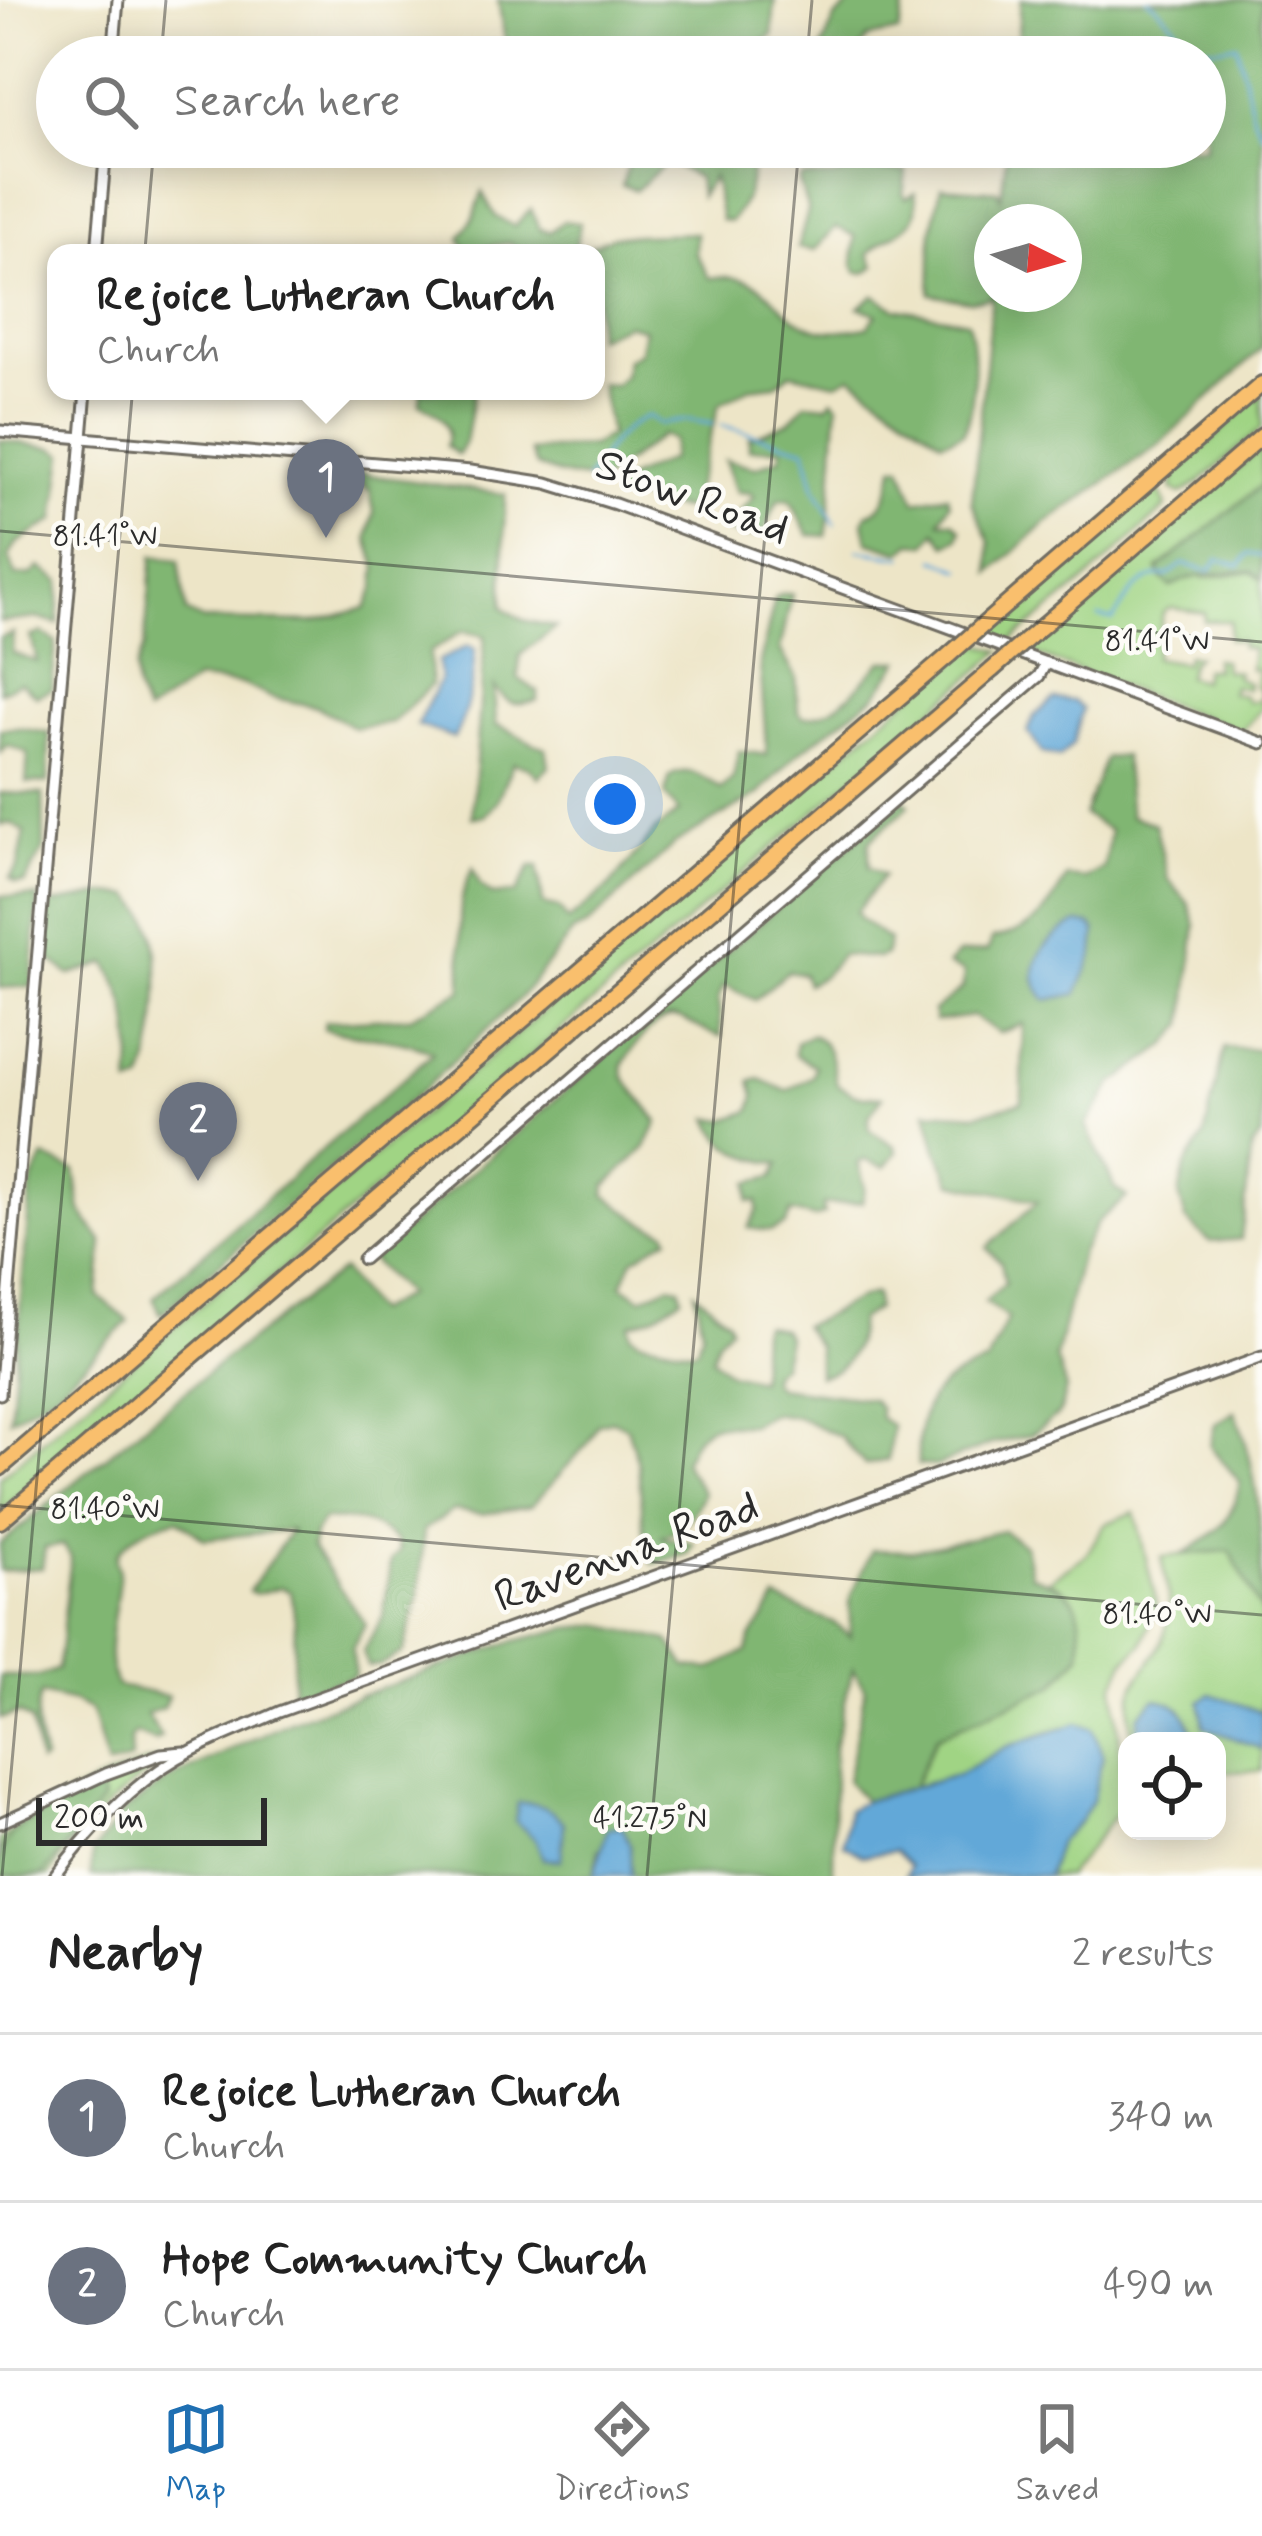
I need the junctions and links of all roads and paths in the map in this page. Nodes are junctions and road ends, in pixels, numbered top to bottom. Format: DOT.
graph roads {
  1 [pos="118,0"];
  2 [pos="115,36"];
  3 [pos="104,168"];
  4 [pos="98,244"];
  5 [pos="1262,384"];
  6 [pos="85,400"];
  7 [pos="0,431"];
  8 [pos="1262,436"];
  9 [pos="80,438"];
  10 [pos="1046,663"];
  11 [pos="1262,743"];
  12 [pos="364,1259"];
  13 [pos="1262,1357"];
  14 [pos="0,1394"];
  15 [pos="0,1468"];
  16 [pos="0,1521"];
  17 [pos="190,1751"];
  18 [pos="0,1823"];
  19 [pos="55,1876"];
  1 -- 2 [label="street"];
  3 -- 4 [label="street"];
  5 -- 15 [label="highway, bridge"];
  6 -- 9 [label="street"];
  7 -- 9 [label="street, Stow Road"];
  8 -- 16 [label="highway, bridge"];
  9 -- 10 [label="street, Stow Road"];
  9 -- 14 [label="street"];
  10 -- 11 [label="street, Stow Road"];
  10 -- 12 [label="street"];
  13 -- 17 [label="street, Ravenna Road"];
  17 -- 18 [label="street"];
  17 -- 19 [label="street, Ravenna Road"];
}
